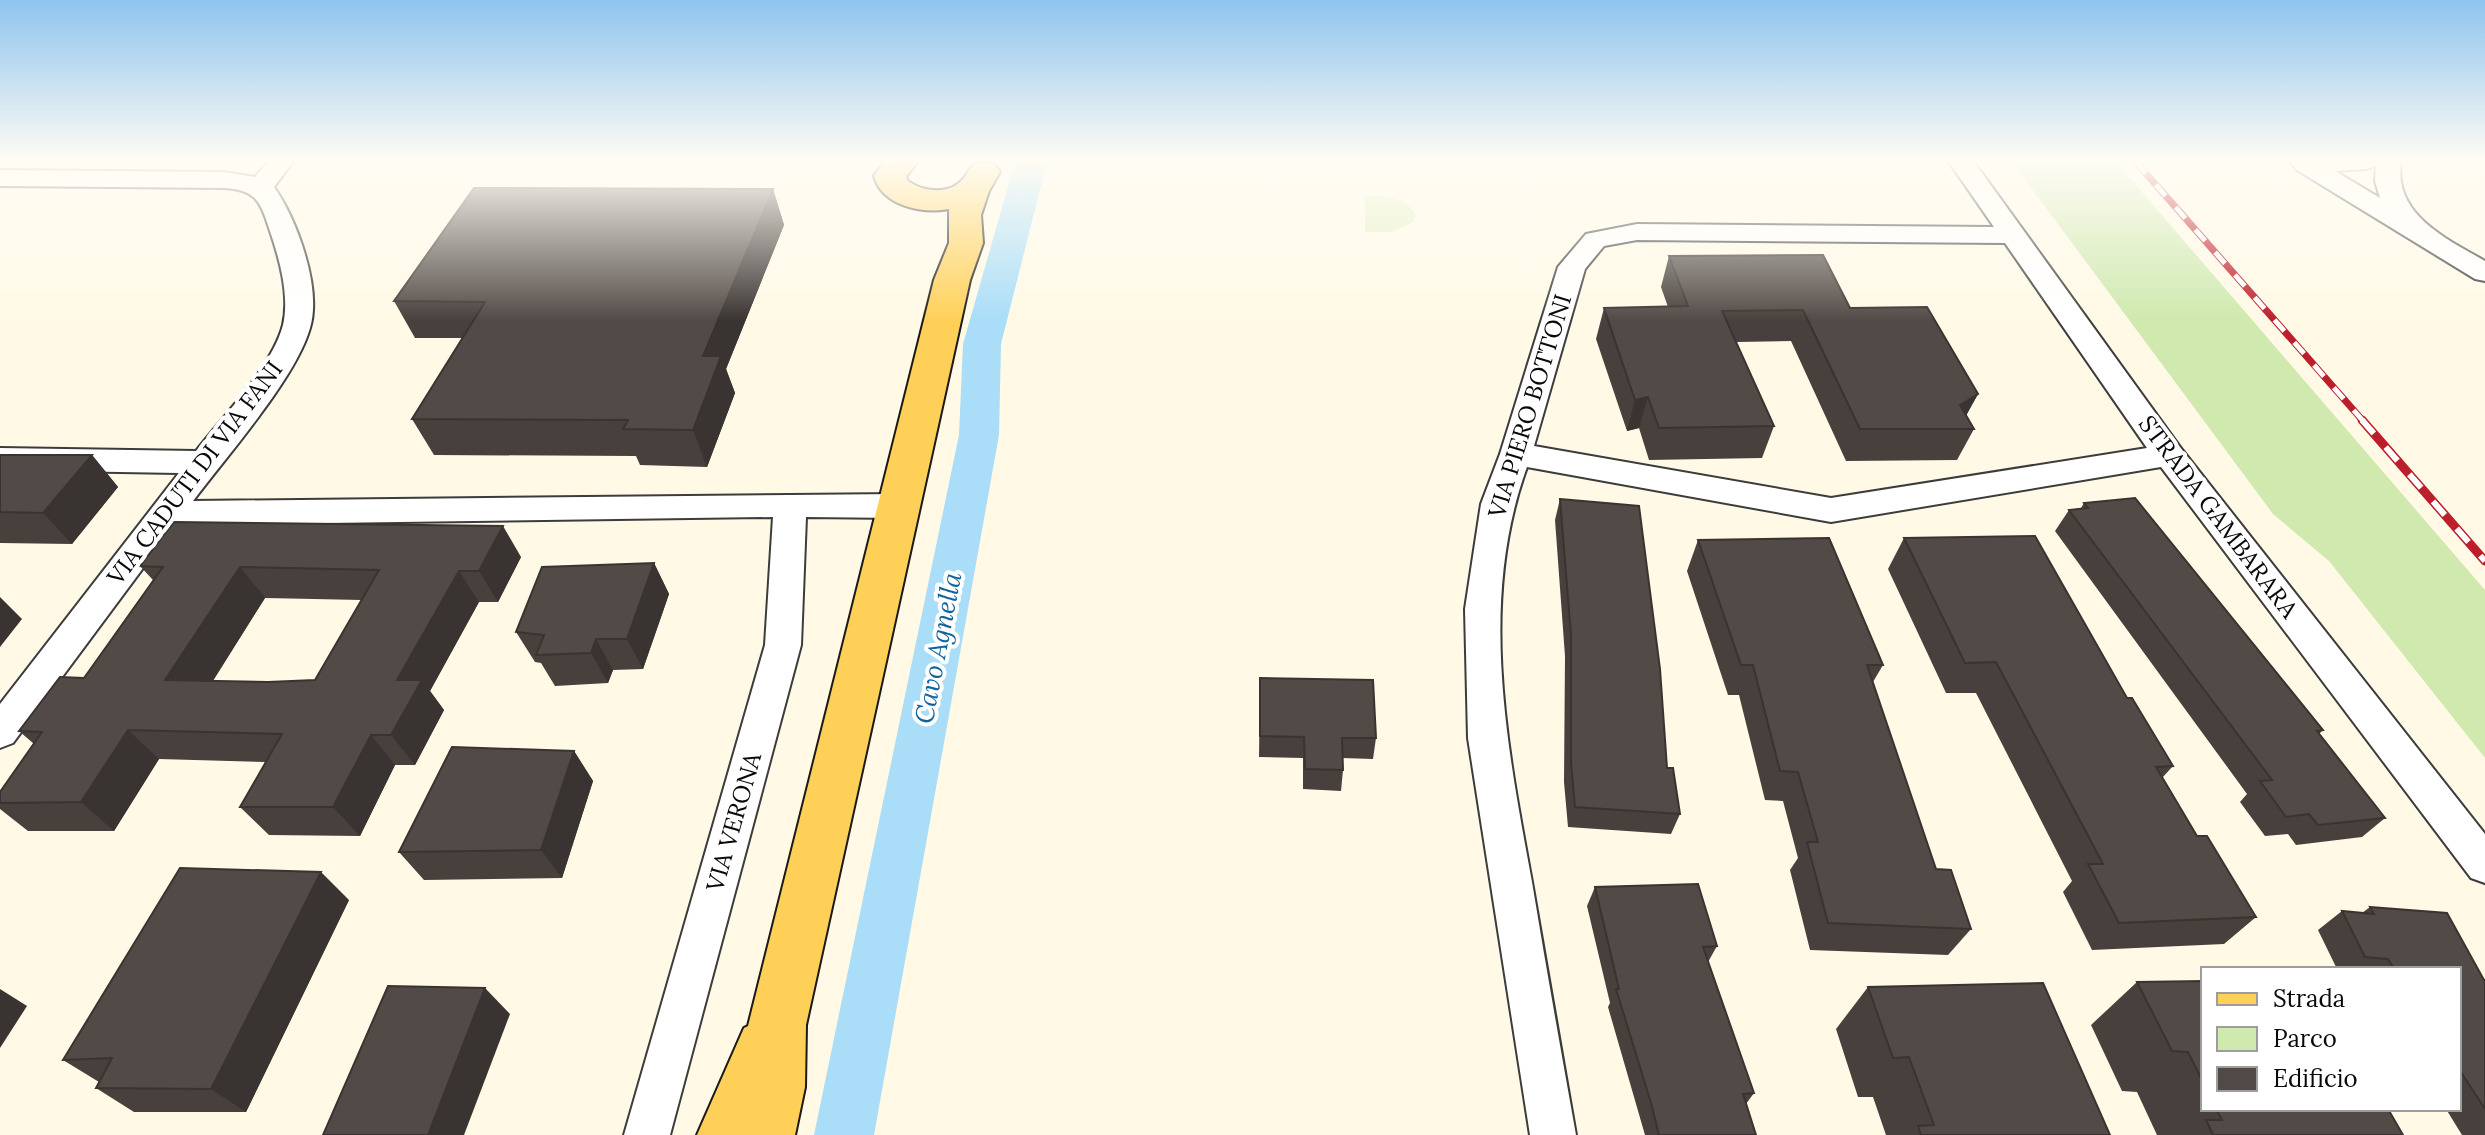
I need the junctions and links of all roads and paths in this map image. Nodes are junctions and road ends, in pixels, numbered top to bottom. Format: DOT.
graph roads {
  1 [pos="276,215"];
  2 [pos="930,215"];
  3 [pos="964,215"];
  4 [pos="1997,215"];
  5 [pos="2387,215"];
  6 [pos="2404,215"];
  7 [pos="2010,235"];
  8 [pos="2421,236"];
  9 [pos="2485,273"];
  10 [pos="952,280"];
  11 [pos="1516,454"];
  12 [pos="2169,455"];
  13 [pos="0,459"];
  14 [pos="205,462"];
  15 [pos="790,505"];
  16 [pos="898,506"];
  17 [pos="166,513"];
  18 [pos="0,732"];
  19 [pos="2485,865"];
  20 [pos="777,1025"];
  21 [pos="647,1135"];
  22 [pos="727,1135"];
  23 [pos="765,1135"];
  24 [pos="1553,1135"];
  1 -- 14 [label="street, VIA CADUTI DI VIA FANI"];
  2 -- 10 [label="main road"];
  3 -- 10 [label="main road"];
  4 -- 7 [label="street, STRADA GAMBARARA"];
  5 -- 8 [label="street"];
  6 -- 8 [label="street"];
  7 -- 11 [label="street, VIA PIERO BOTTONI"];
  7 -- 12 [label="street, STRADA GAMBARARA"];
  8 -- 9 [label="street"];
  10 -- 16 [label="main road"];
  11 -- 12 [label="street"];
  11 -- 24 [label="street, VIA PIERO BOTTONI"];
  12 -- 19 [label="street, STRADA GAMBARARA"];
  13 -- 14 [label="street"];
  14 -- 17 [label="street, VIA CADUTI DI VIA FANI"];
  15 -- 16 [label="street"];
  15 -- 17 [label="street"];
  15 -- 21 [label="street, VIA VERONA"];
  16 -- 20 [label="main road"];
  17 -- 18 [label="street, VIA CADUTI DI VIA FANI"];
  20 -- 22 [label="main road"];
  20 -- 23 [label="main road"];
}
